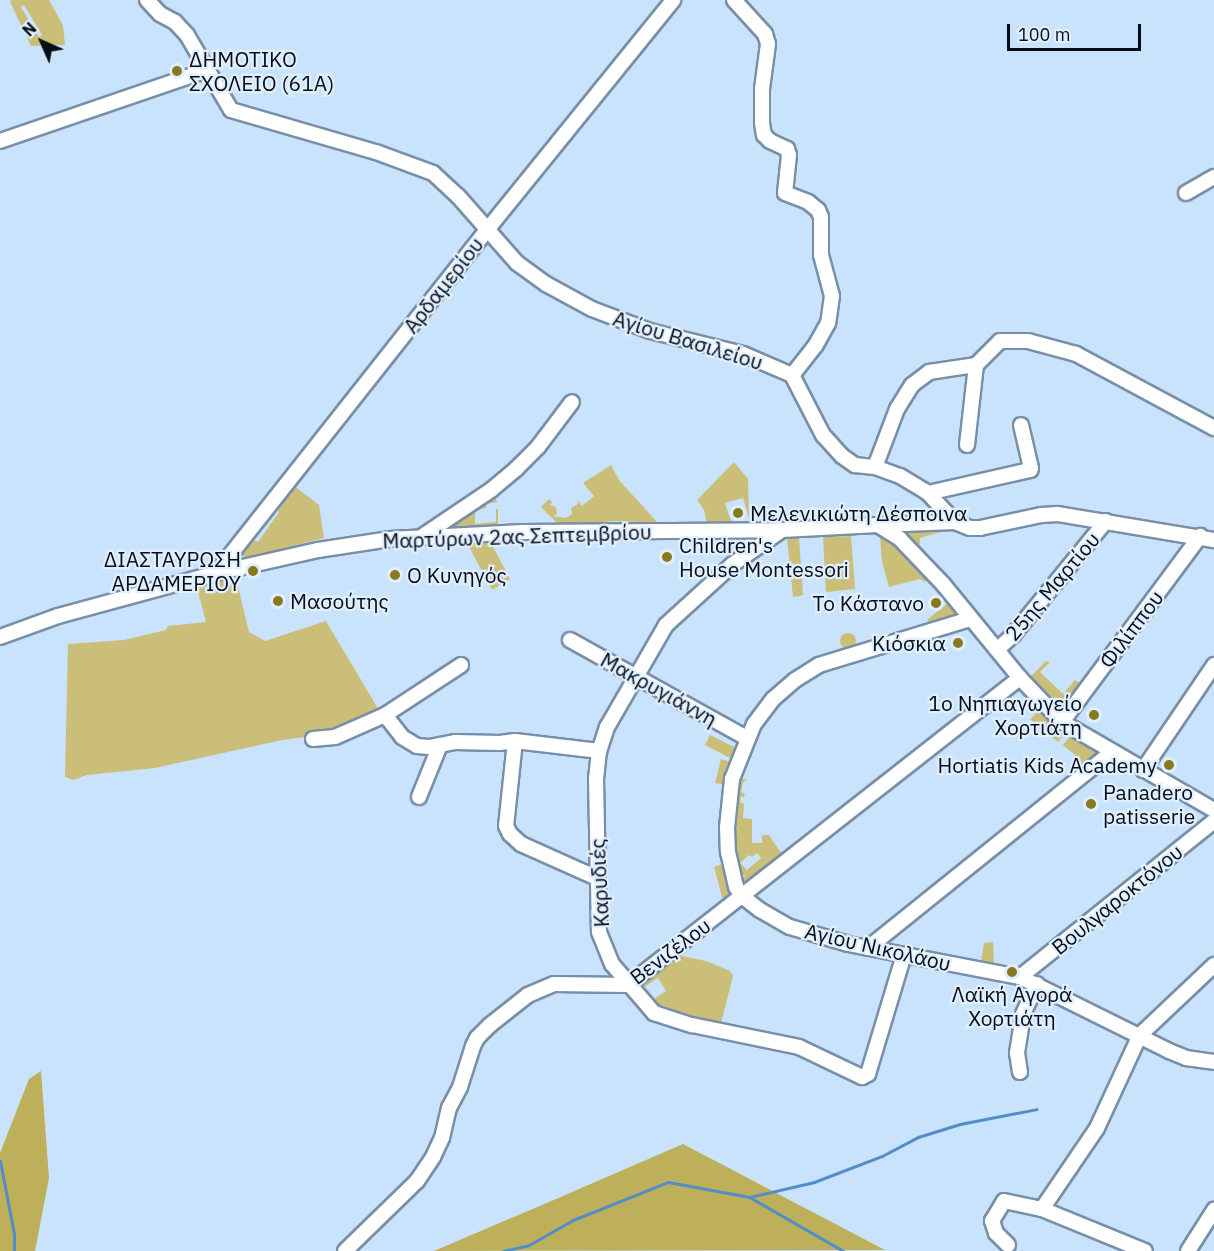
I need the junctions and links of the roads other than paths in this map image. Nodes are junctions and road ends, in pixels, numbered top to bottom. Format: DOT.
graph roads {
  1 [pos="147,0"];
  2 [pos="674,0"];
  3 [pos="734,0"];
  4 [pos="207,70"];
  5 [pos="0,141"];
  6 [pos="1214,177"];
  7 [pos="1186,193"];
  8 [pos="487,230"];
  9 [pos="976,365"];
  10 [pos="792,375"];
  11 [pos="572,402"];
  12 [pos="1022,425"];
  13 [pos="1214,428"];
  14 [pos="967,445"];
  15 [pos="875,467"];
  16 [pos="928,493"];
  17 [pos="1106,521"];
  18 [pos="955,522"];
  19 [pos="878,525"];
  20 [pos="782,530"];
  21 [pos="422,536"];
  22 [pos="1207,538"];
  23 [pos="216,573"];
  24 [pos="970,619"];
  25 [pos="0,637"];
  26 [pos="570,640"];
  27 [pos="997,650"];
  28 [pos="461,665"];
  29 [pos="1214,665"];
  30 [pos="635,674"];
  31 [pos="1020,678"];
  32 [pos="385,716"];
  33 [pos="1062,722"];
  34 [pos="747,738"];
  35 [pos="313,739"];
  36 [pos="515,741"];
  37 [pos="440,745"];
  38 [pos="599,751"];
  39 [pos="1112,752"];
  40 [pos="1143,770"];
  41 [pos="420,796"];
  42 [pos="1214,810"];
  43 [pos="1214,821"];
  44 [pos="597,878"];
  45 [pos="742,896"];
  46 [pos="868,948"];
  47 [pos="904,955"];
  48 [pos="1214,965"];
  49 [pos="1020,978"];
  50 [pos="1037,984"];
  51 [pos="628,985"];
  52 [pos="1140,1035"];
  53 [pos="1214,1062"];
  54 [pos="1020,1072"];
  55 [pos="1042,1209"];
  56 [pos="1214,1210"];
  57 [pos="1008,1245"];
  58 [pos="345,1251"];
  59 [pos="1145,1251"];
  60 [pos="1188,1251"];
  1 -- 4 [label="street, Αγίου Βασιλείου"];
  2 -- 8 [label="street, Αρδαμερίου"];
  3 -- 10 [label="street"];
  4 -- 5 [label="street"];
  4 -- 8 [label="street, Αγίου Βασιλείου"];
  6 -- 7 [label="street"];
  8 -- 10 [label="street, Αγίου Βασιλείου"];
  8 -- 23 [label="street, Αρδαμερίου"];
  9 -- 13 [label="street"];
  9 -- 14 [label="street"];
  9 -- 15 [label="street"];
  10 -- 15 [label="street"];
  11 -- 21 [label="street"];
  12 -- 16 [label="street"];
  15 -- 16 [label="street"];
  16 -- 18 [label="street"];
  17 -- 18 [label="street, Μαρτύρων 2ας Σεπτεμβρίου"];
  17 -- 22 [label="street, Μαρτύρων 2ας Σεπτεμβρίου"];
  17 -- 27 [label="street, 25ης Μαρτίου"];
  18 -- 19 [label="street, Μαρτύρων 2ας Σεπτεμβρίου"];
  19 -- 20 [label="street, Μαρτύρων 2ας Σεπτεμβρίου"];
  19 -- 24 [label="street"];
  20 -- 21 [label="street, Μαρτύρων 2ας Σεπτεμβρίου"];
  20 -- 30 [label="street, Καρυδιές"];
  21 -- 23 [label="street, Μαρτύρων 2ας Σεπτεμβρίου"];
  22 -- 33 [label="street, Φιλίππου"];
  23 -- 25 [label="street, Μαρτύρων 2ας Σεπτεμβρίου"];
  24 -- 27 [label="street"];
  24 -- 34 [label="street"];
  26 -- 30 [label="street, Μακρυγιάννη"];
  27 -- 31 [label="street"];
  28 -- 32 [label="street"];
  29 -- 40 [label="street"];
  30 -- 34 [label="street, Μακρυγιάννη"];
  30 -- 38 [label="street, Καρυδιές"];
  31 -- 33 [label="street"];
  31 -- 45 [label="street, Βενιζέλου"];
  32 -- 35 [label="street"];
  32 -- 37 [label="street"];
  33 -- 39 [label="street"];
  34 -- 45 [label="street"];
  36 -- 37 [label="street"];
  36 -- 38 [label="street"];
  36 -- 44 [label="street"];
  37 -- 41 [label="street"];
  38 -- 44 [label="street, Καρυδιές"];
  39 -- 40 [label="street"];
  39 -- 46 [label="street"];
  40 -- 42 [label="street"];
  43 -- 49 [label="street, Βουλγαροκτόνου"];
  44 -- 51 [label="street, Καρυδιές"];
  45 -- 46 [label="street, Αγίου Νικολάου"];
  45 -- 51 [label="street, Βενιζέλου"];
  46 -- 47 [label="street, Αγίου Νικολάου"];
  47 -- 49 [label="street, Αγίου Νικολάου"];
  47 -- 51 [label="street, Καρυδιές"];
  48 -- 52 [label="street"];
  49 -- 50 [label="street, Αγίου Νικολάου"];
  50 -- 52 [label="street, Αγίου Νικολάου"];
  50 -- 54 [label="street"];
  51 -- 58 [label="street, Βενιζέλου"];
  52 -- 53 [label="street, Αγίου Νικολάου"];
  52 -- 55 [label="street"];
  55 -- 57 [label="street"];
  55 -- 59 [label="street"];
  56 -- 60 [label="street"];
}
